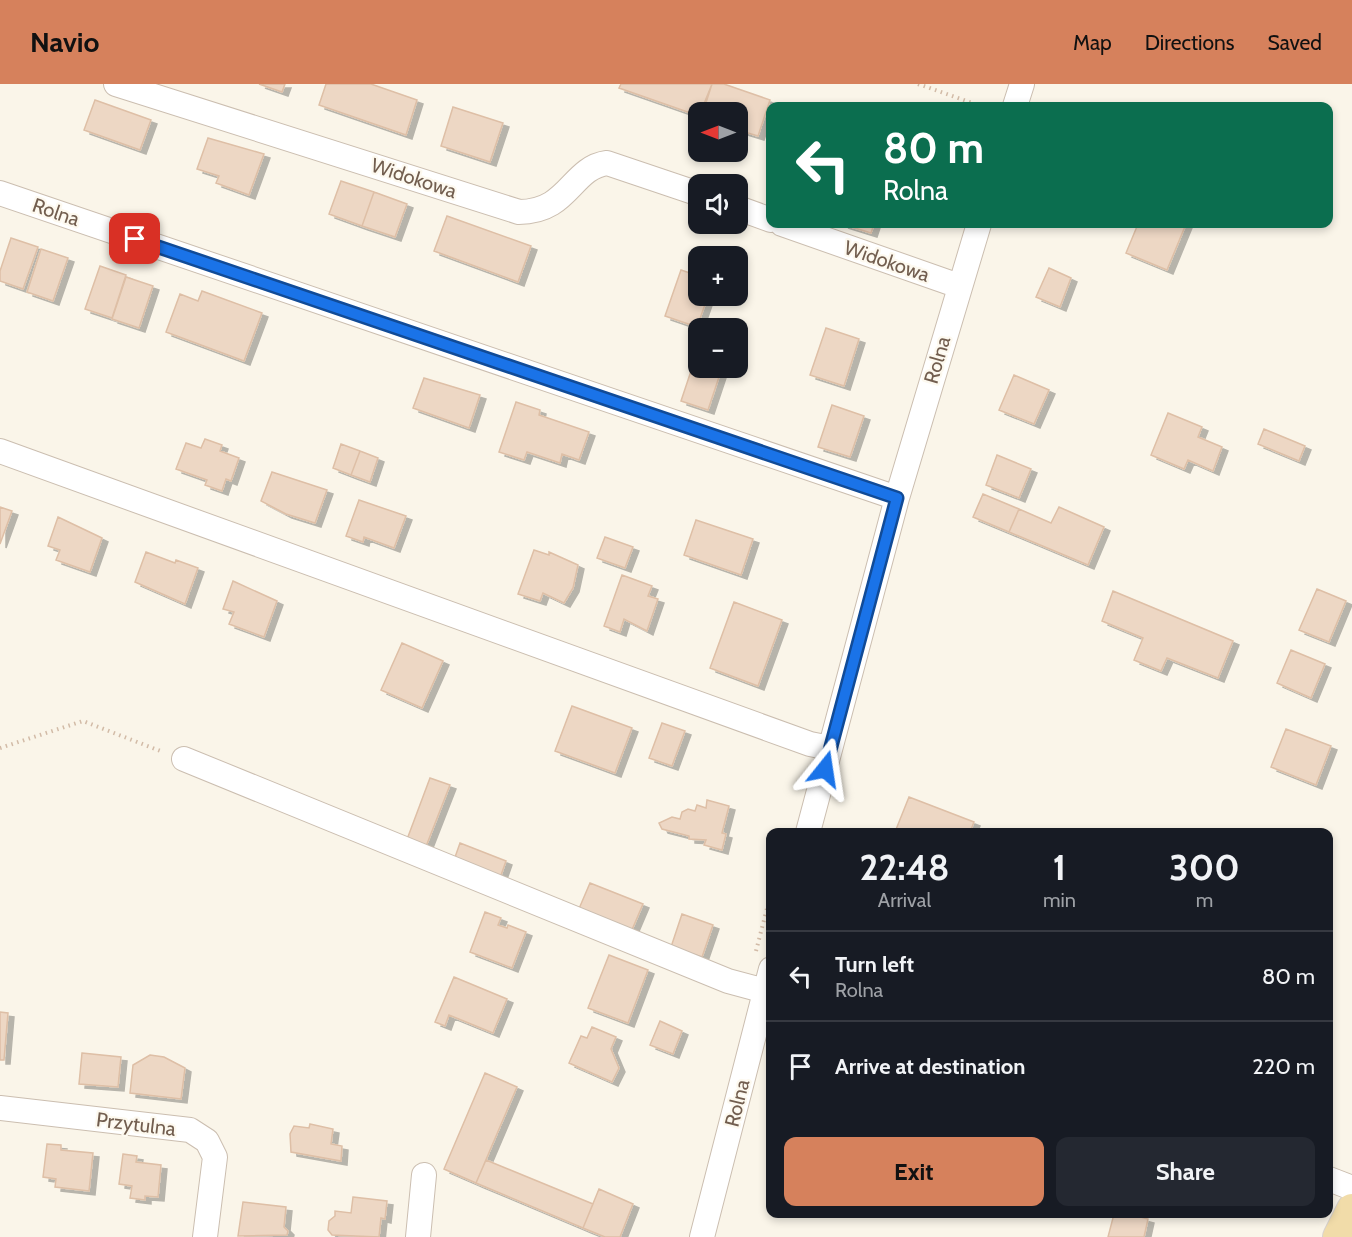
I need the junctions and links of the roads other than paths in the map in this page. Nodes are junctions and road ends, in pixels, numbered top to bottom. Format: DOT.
graph roads {
  1 [pos="116,84"];
  2 [pos="1022,84"];
  3 [pos="1016,102"];
  4 [pos="688,190"];
  5 [pos="0,193"];
  6 [pos="748,212"];
  7 [pos="766,218"];
  8 [pos="793,228"];
  9 [pos="978,228"];
  10 [pos="959,286"];
  11 [pos="0,451"];
  12 [pos="897,498"];
  13 [pos="830,748"];
  14 [pos="184,759"];
  15 [pos="809,828"];
  16 [pos="766,980"];
  17 [pos="766,988"];
  18 [pos="0,1108"];
  19 [pos="424,1175"];
  20 [pos="1333,1181"];
  21 [pos="1352,1188"];
  22 [pos="1352,1209"];
  23 [pos="205,1237"];
  24 [pos="418,1237"];
  25 [pos="702,1237"];
  26 [pos="1338,1237"];
  1 -- 4 [label="street, Widokowa"];
  2 -- 3 [label="street"];
  5 -- 12 [label="street, Rolna"];
  6 -- 7 [label="street"];
  8 -- 10 [label="street, Widokowa"];
  9 -- 10 [label="street, Rolna"];
  10 -- 12 [label="street, Rolna"];
  11 -- 13 [label="street"];
  12 -- 13 [label="street, Rolna"];
  13 -- 15 [label="street, Rolna"];
  14 -- 16 [label="street"];
  17 -- 25 [label="street, Rolna"];
  18 -- 23 [label="street, Przytulna"];
  19 -- 24 [label="street"];
  20 -- 21 [label="street"];
  22 -- 26 [label="main road"];
}
